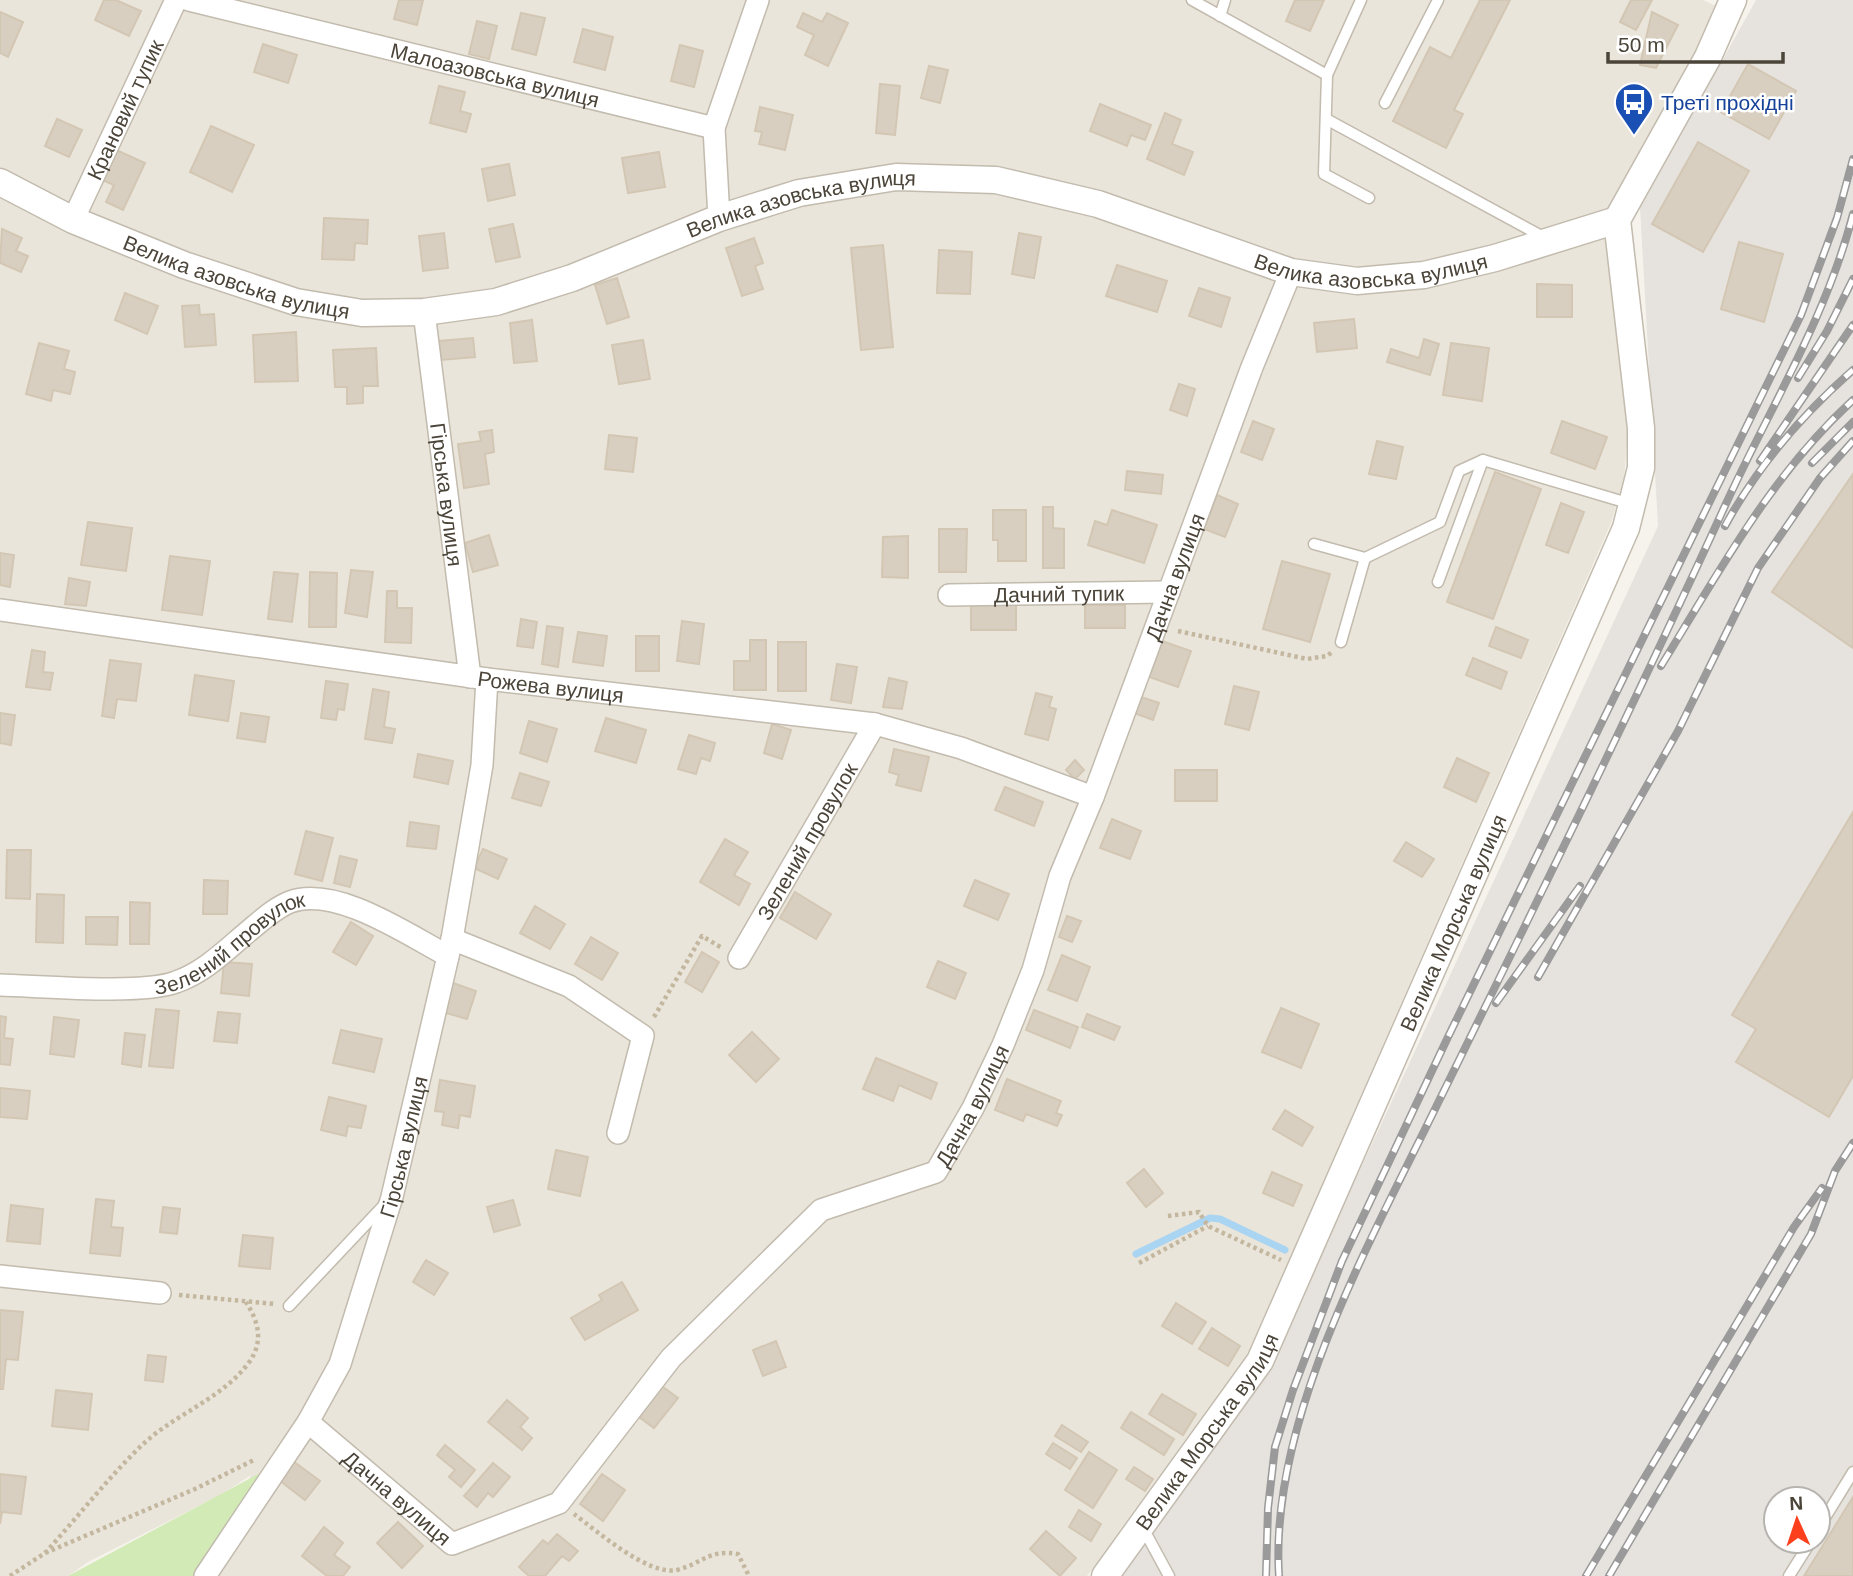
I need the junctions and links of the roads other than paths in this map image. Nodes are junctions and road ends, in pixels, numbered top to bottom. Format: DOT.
graph roads {
  1 [pos="176,0"];
  2 [pos="189,0"];
  3 [pos="758,0"];
  4 [pos="1192,0"];
  5 [pos="1225,0"];
  6 [pos="1361,0"];
  7 [pos="1438,0"];
  8 [pos="1732,1"];
  9 [pos="1220,16"];
  10 [pos="1327,75"];
  11 [pos="1385,103"];
  12 [pos="1326,119"];
  13 [pos="714,128"];
  14 [pos="0,182"];
  15 [pos="1369,198"];
  16 [pos="719,218"];
  17 [pos="73,220"];
  18 [pos="1617,220"];
  19 [pos="1549,241"];
  20 [pos="1291,272"];
  21 [pos="424,313"];
  22 [pos="1483,460"];
  23 [pos="1634,505"];
  24 [pos="1314,544"];
  25 [pos="1365,558"];
  26 [pos="1438,582"];
  27 [pos="1169,592"];
  28 [pos="949,595"];
  29 [pos="0,610"];
  30 [pos="1341,642"];
  31 [pos="479,678"];
  32 [pos="875,724"];
  33 [pos="1093,797"];
  34 [pos="450,948"];
  35 [pos="739,958"];
  36 [pos="0,985"];
  37 [pos="618,1133"];
  38 [pos="392,1197"];
  39 [pos="0,1276"];
  40 [pos="160,1293"];
  41 [pos="289,1306"];
  42 [pos="308,1422"];
  43 [pos="1853,1472"];
  44 [pos="1832,1506"];
  45 [pos="1142,1525"];
  46 [pos="1802,1555"];
  47 [pos="205,1576"];
  48 [pos="1105,1576"];
  49 [pos="1169,1576"];
  50 [pos="1789,1576"];
  1 -- 17 [label="street, Крановий тупик"];
  2 -- 13 [label="street, Малоазовська вулиця"];
  3 -- 13 [label="street"];
  4 -- 9 [label="lane"];
  5 -- 9 [label="lane"];
  6 -- 10 [label="lane"];
  7 -- 11 [label="lane"];
  8 -- 18 [label="street"];
  9 -- 10 [label="lane"];
  10 -- 12 [label="lane"];
  12 -- 15 [label="lane"];
  12 -- 19 [label="lane"];
  13 -- 16 [label="street"];
  14 -- 17 [label="street, Велика азовська вулиця"];
  16 -- 20 [label="street, Велика азовська вулиця"];
  16 -- 21 [label="street, Велика азовська вулиця"];
  17 -- 21 [label="street, Велика азовська вулиця"];
  18 -- 19 [label="street, Велика азовська вулиця"];
  18 -- 23 [label="street, Велика Морська вулиця"];
  19 -- 20 [label="street, Велика азовська вулиця"];
  20 -- 27 [label="street, Дачна вулиця"];
  21 -- 31 [label="street, Гірська вулиця"];
  22 -- 23 [label="lane"];
  22 -- 25 [label="lane"];
  22 -- 26 [label="lane"];
  23 -- 45 [label="street, Велика Морська вулиця"];
  24 -- 25 [label="lane"];
  25 -- 30 [label="lane"];
  27 -- 28 [label="street, Дачний тупик"];
  27 -- 33 [label="street, Дачна вулиця"];
  29 -- 31 [label="street, Рожева вулиця"];
  31 -- 32 [label="street, Рожева вулиця"];
  31 -- 34 [label="street, Гірська вулиця"];
  32 -- 33 [label="street, Рожева вулиця"];
  32 -- 35 [label="street, Зелений провулок"];
  33 -- 42 [label="street, Дачна вулиця"];
  34 -- 36 [label="street, Зелений провулок"];
  34 -- 37 [label="street, Зелений провулок"];
  34 -- 38 [label="street, Гірська вулиця"];
  38 -- 41 [label="lane"];
  38 -- 42 [label="street, Гірська вулиця"];
  39 -- 40 [label="street"];
  42 -- 47 [label="street, Гірська вулиця"];
  43 -- 44 [label="lane"];
  45 -- 48 [label="street, Велика Морська вулиця"];
  45 -- 49 [label="lane"];
  46 -- 50 [label="lane"];
}
